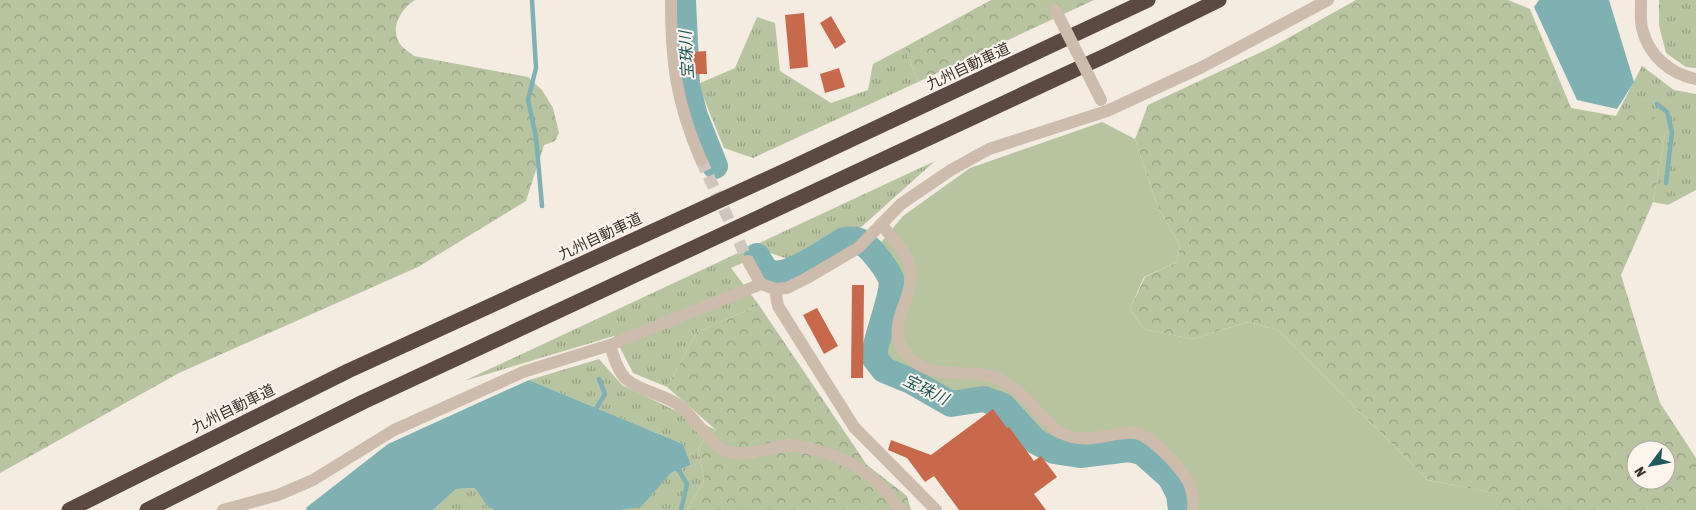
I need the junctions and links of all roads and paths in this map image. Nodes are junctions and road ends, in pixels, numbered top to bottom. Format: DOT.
graph roads {
  1 [pos="671,0"];
  2 [pos="1148,0"];
  3 [pos="1219,0"];
  4 [pos="1328,0"];
  5 [pos="1641,0"];
  6 [pos="1055,9"];
  7 [pos="1696,79"];
  8 [pos="1104,106"];
  9 [pos="700,160"];
  10 [pos="881,224"];
  11 [pos="748,262"];
  12 [pos="761,284"];
  13 [pos="775,289"];
  14 [pos="610,345"];
  15 [pos="69,510"];
  16 [pos="147,510"];
  17 [pos="223,510"];
  18 [pos="900,510"];
  19 [pos="936,510"];
  20 [pos="1193,510"];
  1 -- 9 [label="street"];
  2 -- 15 [label="highway, 九州自動車道"];
  3 -- 16 [label="highway"];
  4 -- 8 [label="street"];
  5 -- 7 [label="street"];
  6 -- 8 [label="street, bridge"];
  8 -- 10 [label="street"];
  10 -- 13 [label="street"];
  10 -- 20 [label="street"];
  11 -- 12 [label="street"];
  12 -- 13 [label="street"];
  12 -- 14 [label="street"];
  13 -- 19 [label="street"];
  14 -- 17 [label="street"];
  14 -- 18 [label="street"];
}
